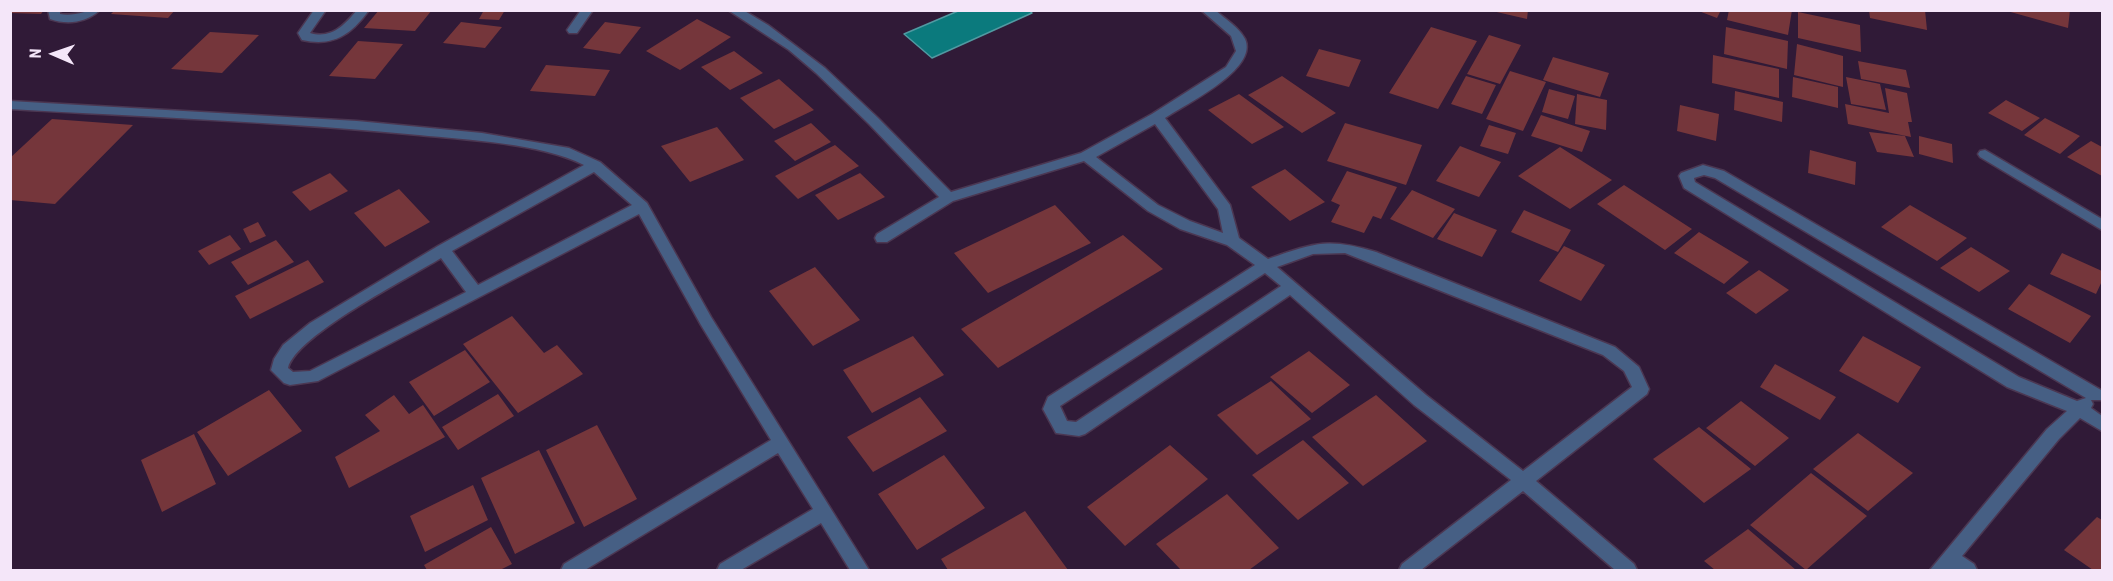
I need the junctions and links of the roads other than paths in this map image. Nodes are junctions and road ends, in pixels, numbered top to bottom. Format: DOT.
graph roads {
  1 [pos="54,10"];
  2 [pos="94,10"];
  3 [pos="320,10"];
  4 [pos="363,10"];
  5 [pos="587,10"];
  6 [pos="734,10"];
  7 [pos="1207,10"];
  8 [pos="573,30"];
  9 [pos="10,105"];
  10 [pos="1158,117"];
  11 [pos="1985,154"];
  12 [pos="1086,156"];
  13 [pos="595,165"];
  14 [pos="948,198"];
  15 [pos="642,206"];
  16 [pos="2103,225"];
  17 [pos="882,238"];
  18 [pos="1232,241"];
  19 [pos="443,250"];
  20 [pos="1266,265"];
  21 [pos="1291,287"];
  22 [pos="475,291"];
  23 [pos="2099,391"];
  24 [pos="2079,409"];
  25 [pos="2103,424"];
  26 [pos="780,443"];
  27 [pos="1524,482"];
  28 [pos="824,512"];
  29 [pos="1945,564"];
  30 [pos="592,565"];
  31 [pos="570,570"];
  32 [pos="726,570"];
  33 [pos="860,570"];
  34 [pos="1408,570"];
  35 [pos="1628,570"];
  36 [pos="1968,570"];
  1 -- 2 [label="street"];
  3 -- 4 [label="street"];
  5 -- 8 [label="street"];
  6 -- 14 [label="street"];
  7 -- 10 [label="street"];
  9 -- 13 [label="street"];
  10 -- 12 [label="street"];
  10 -- 18 [label="street"];
  11 -- 16 [label="street"];
  12 -- 14 [label="street"];
  12 -- 18 [label="street"];
  13 -- 15 [label="street"];
  13 -- 19 [label="street"];
  14 -- 17 [label="street"];
  15 -- 22 [label="street"];
  15 -- 26 [label="street"];
  18 -- 20 [label="street"];
  19 -- 22 [label="street"];
  19 -- 22 [label="street"];
  20 -- 21 [label="street"];
  20 -- 21 [label="street"];
  20 -- 27 [label="street"];
  21 -- 27 [label="street"];
  23 -- 24 [label="street"];
  23 -- 24 [label="street"];
  24 -- 25 [label="street"];
  24 -- 29 [label="street"];
  26 -- 28 [label="street"];
  26 -- 30 [label="street"];
  27 -- 34 [label="street"];
  27 -- 35 [label="street"];
  28 -- 32 [label="street"];
  28 -- 33 [label="street"];
  29 -- 36 [label="street"];
  30 -- 31 [label="street"];
}
